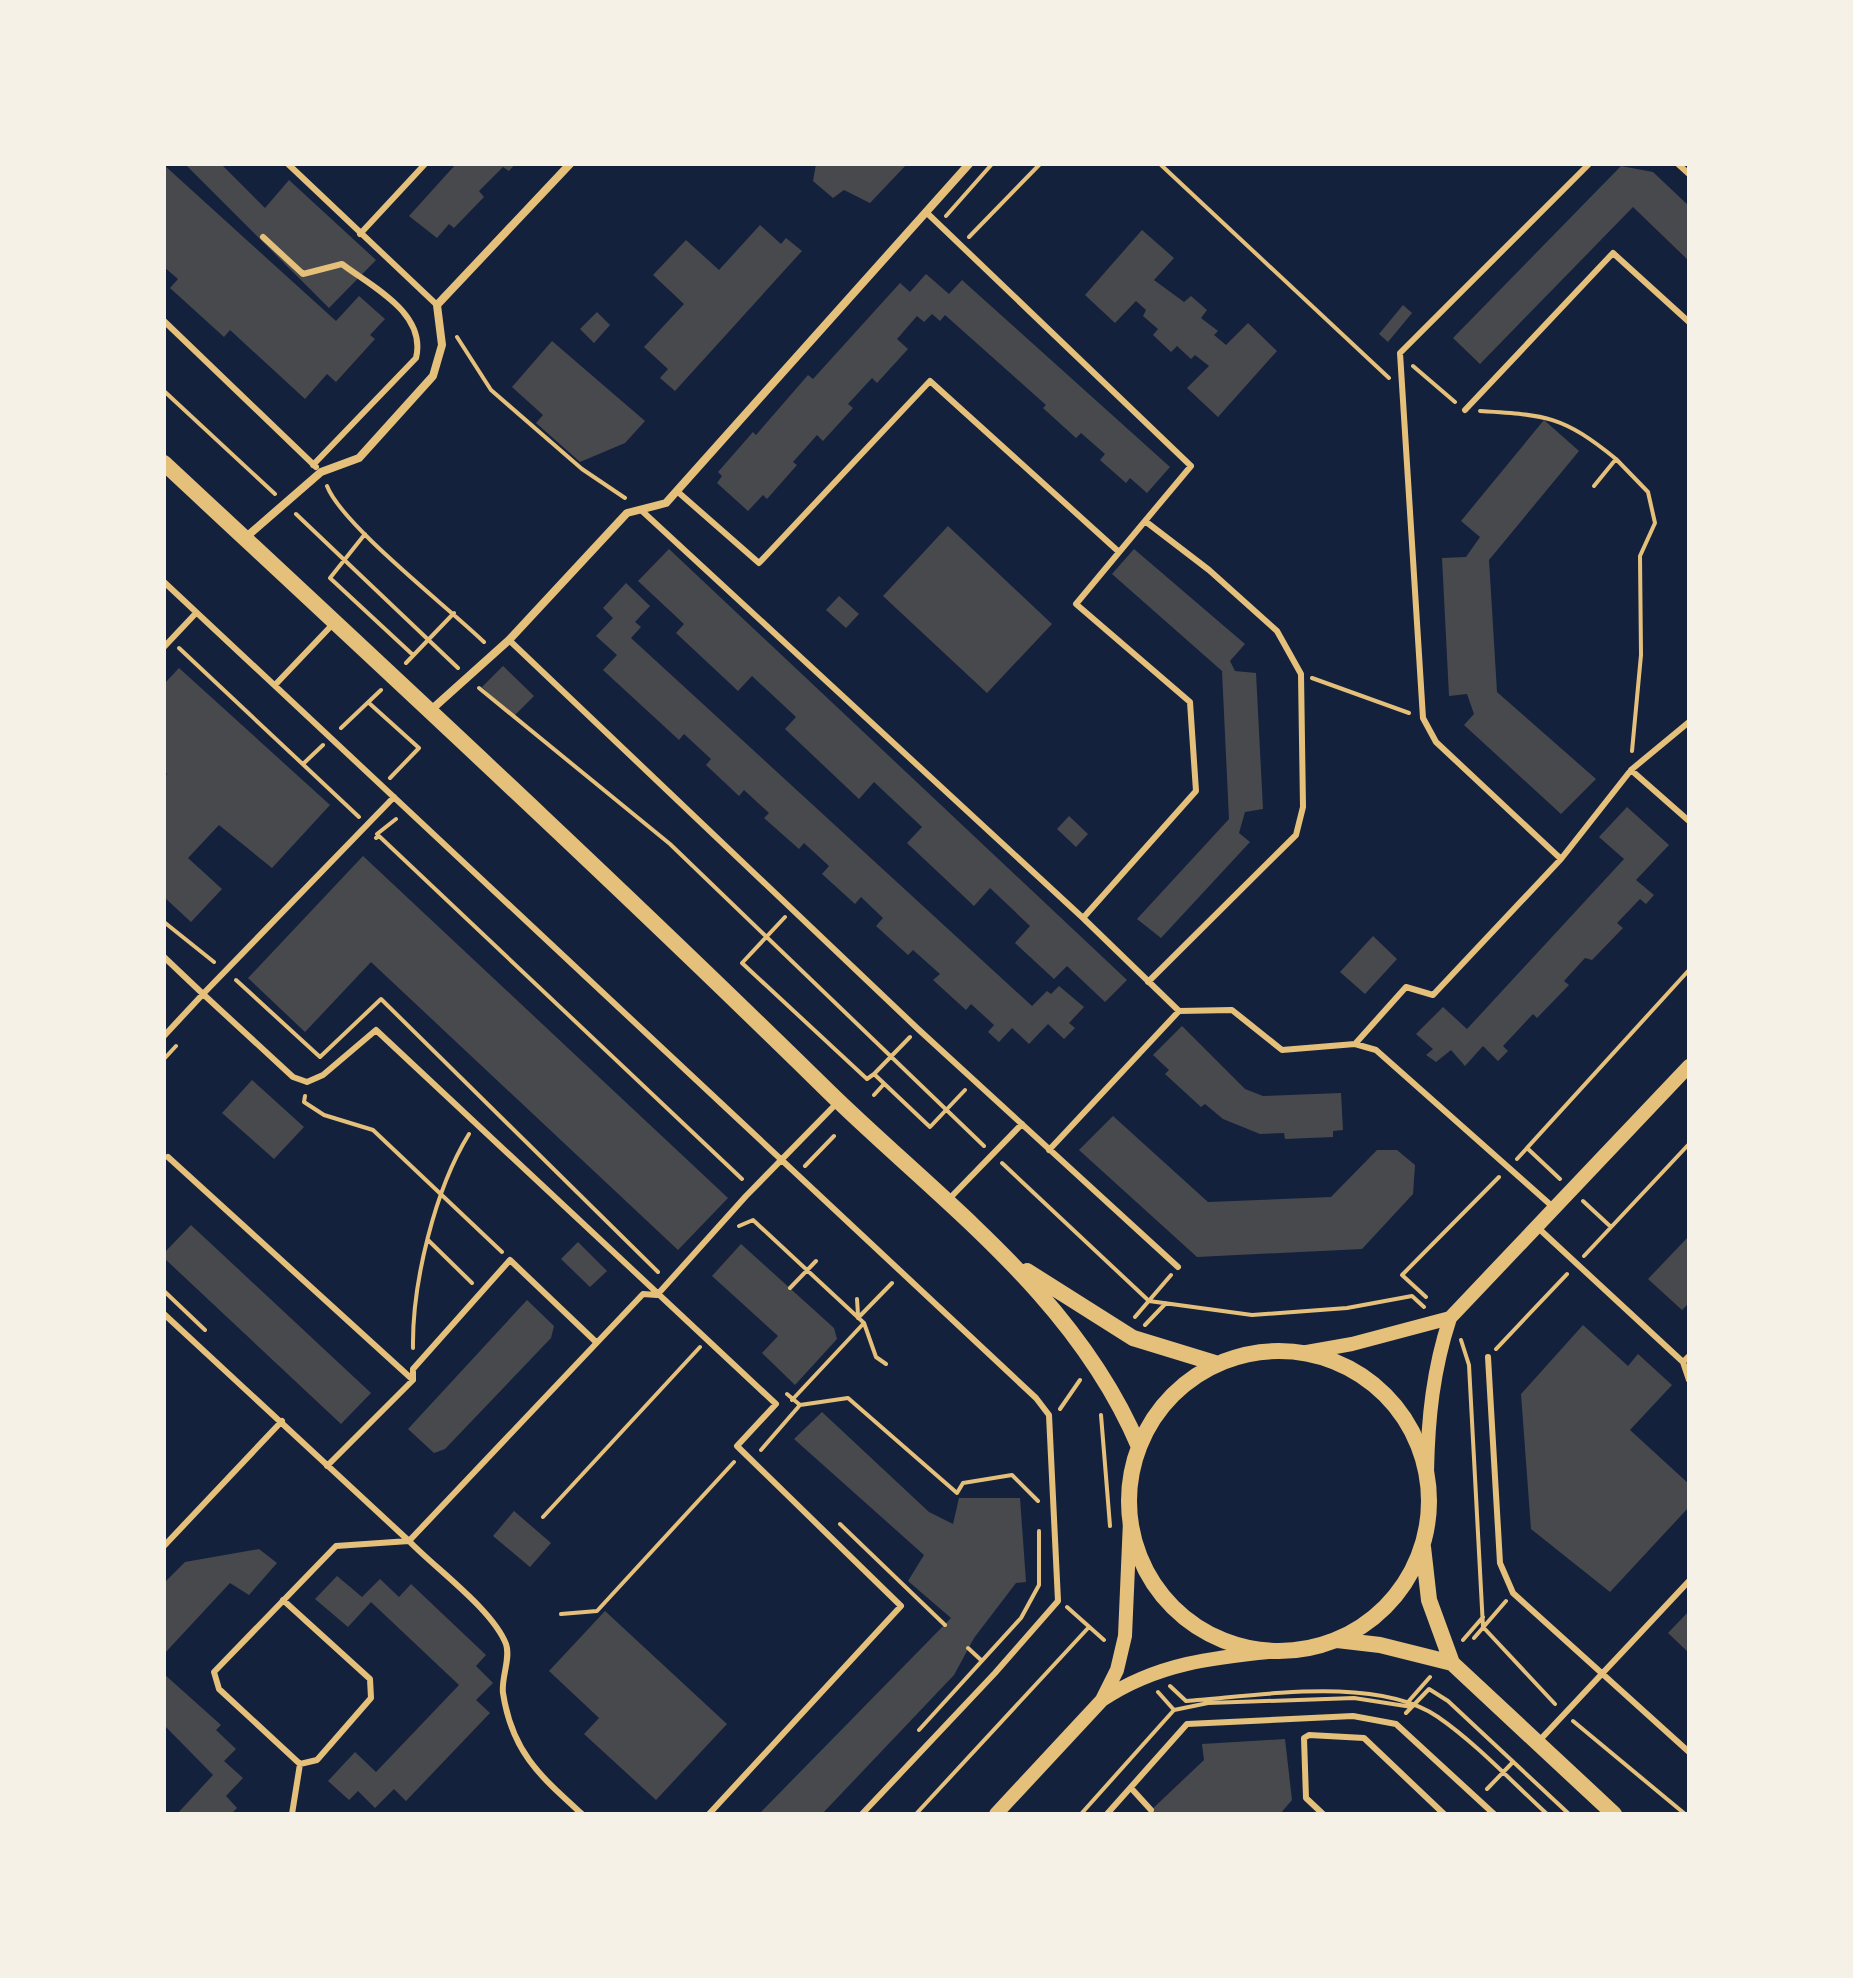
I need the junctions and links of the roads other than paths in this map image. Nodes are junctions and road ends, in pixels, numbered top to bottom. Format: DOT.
graph roads {
  1 [pos="288,164"];
  2 [pos="425,164"];
  3 [pos="570,164"];
  4 [pos="969,164"];
  5 [pos="1589,164"];
  6 [pos="1678,164"];
  7 [pos="1689,174"];
  8 [pos="926,212"];
  9 [pos="360,234"];
  10 [pos="263,237"];
  11 [pos="437,305"];
  12 [pos="164,321"];
  13 [pos="1689,322"];
  14 [pos="1465,410"];
  15 [pos="164,463"];
  16 [pos="313,465"];
  17 [pos="321,472"];
  18 [pos="678,492"];
  19 [pos="640,509"];
  20 [pos="1145,521"];
  21 [pos="245,538"];
  22 [pos="1119,552"];
  23 [pos="164,582"];
  24 [pos="196,613"];
  25 [pos="335,622"];
  26 [pos="509,640"];
  27 [pos="164,647"];
  28 [pos="275,685"];
  29 [pos="431,710"];
  30 [pos="1689,722"];
  31 [pos="1631,770"];
  32 [pos="394,797"];
  33 [pos="1689,821"];
  34 [pos="1561,859"];
  35 [pos="1083,918"];
  36 [pos="164,957"];
  37 [pos="1148,982"];
  38 [pos="203,994"];
  39 [pos="1179,1011"];
  40 [pos="164,1036"];
  41 [pos="1355,1044"];
  42 [pos="1689,1066"];
  43 [pos="839,1101"];
  44 [pos="1022,1124"];
  45 [pos="1049,1150"];
  46 [pos="168,1157"];
  47 [pos="781,1160"];
  48 [pos="947,1202"];
  49 [pos="1553,1207"];
  50 [pos="1536,1225"];
  51 [pos="1016,1264"];
  52 [pos="1178,1267"];
  53 [pos="657,1295"];
  54 [pos="164,1314"];
  55 [pos="1445,1322"];
  56 [pos="596,1342"];
  57 [pos="1301,1353"];
  58 [pos="1689,1356"];
  59 [pos="1488,1357"];
  60 [pos="1683,1362"];
  61 [pos="1218,1364"];
  62 [pos="413,1380"];
  63 [pos="1689,1380"];
  64 [pos="282,1421"];
  65 [pos="1139,1447"];
  66 [pos="327,1466"];
  67 [pos="1427,1472"];
  68 [pos="1130,1521"];
  69 [pos="409,1541"];
  70 [pos="164,1546"];
  71 [pos="1423,1546"];
  72 [pos="1689,1581"];
  73 [pos="283,1600"];
  74 [pos="1336,1640"];
  75 [pos="1280,1651"];
  76 [pos="1452,1663"];
  77 [pos="1602,1672"];
  78 [pos="1102,1700"];
  79 [pos="1537,1743"];
  80 [pos="1689,1752"];
  81 [pos="300,1764"];
  82 [pos="1131,1788"];
  83 [pos="1151,1810"];
  84 [pos="292,1814"];
  85 [pos="582,1814"];
  86 [pos="709,1814"];
  87 [pos="862,1814"];
  88 [pos="996,1814"];
  89 [pos="1107,1814"];
  90 [pos="1323,1814"];
  91 [pos="1444,1814"];
  92 [pos="1494,1814"];
  93 [pos="1614,1814"];
  1 -- 9 [label="lane"];
  2 -- 9 [label="lane"];
  3 -- 11 [label="street"];
  4 -- 8 [label="street"];
  5 -- 34 [label="lane"];
  6 -- 7 [label="lane"];
  8 -- 18 [label="street"];
  8 -- 20 [label="lane"];
  9 -- 11 [label="lane"];
  10 -- 16 [label="lane"];
  11 -- 17 [label="street"];
  12 -- 16 [label="lane"];
  13 -- 14 [label="lane"];
  15 -- 21 [label="main road"];
  16 -- 17 [label="lane"];
  17 -- 21 [label="street"];
  18 -- 19 [label="street"];
  18 -- 22 [label="lane"];
  19 -- 26 [label="street"];
  19 -- 35 [label="lane"];
  20 -- 22 [label="lane"];
  20 -- 37 [label="lane"];
  21 -- 25 [label="main road"];
  22 -- 35 [label="lane"];
  23 -- 24 [label="lane"];
  24 -- 27 [label="lane"];
  24 -- 28 [label="lane"];
  25 -- 28 [label="lane"];
  25 -- 29 [label="main road"];
  26 -- 29 [label="street"];
  26 -- 44 [label="lane"];
  28 -- 32 [label="lane"];
  29 -- 43 [label="main road"];
  30 -- 31 [label="lane"];
  31 -- 33 [label="lane"];
  31 -- 34 [label="lane"];
  32 -- 38 [label="lane"];
  32 -- 47 [label="lane"];
  34 -- 41 [label="lane"];
  35 -- 37 [label="lane"];
  36 -- 38 [label="lane"];
  37 -- 39 [label="lane"];
  38 -- 40 [label="lane"];
  38 -- 53 [label="lane"];
  39 -- 41 [label="lane"];
  39 -- 45 [label="lane"];
  41 -- 49 [label="lane"];
  42 -- 49 [label="street"];
  43 -- 47 [label="lane"];
  43 -- 48 [label="main road"];
  44 -- 45 [label="lane"];
  44 -- 48 [label="lane"];
  45 -- 52 [label="lane"];
  46 -- 62 [label="lane"];
  47 -- 53 [label="lane"];
  47 -- 87 [label="lane"];
  48 -- 51 [label="main road"];
  49 -- 50 [label="street"];
  50 -- 55 [label="street"];
  50 -- 60 [label="lane"];
  51 -- 61 [label="main road"];
  51 -- 65 [label="main road"];
  53 -- 56 [label="lane"];
  53 -- 86 [label="lane"];
  54 -- 64 [label="lane"];
  55 -- 57 [label="street"];
  55 -- 67 [label="street"];
  56 -- 62 [label="lane"];
  56 -- 69 [label="lane"];
  57 -- 61 [label="main road"];
  57 -- 67 [label="main road"];
  58 -- 60 [label="lane"];
  59 -- 77 [label="lane"];
  60 -- 63 [label="lane"];
  61 -- 65 [label="main road"];
  62 -- 66 [label="lane"];
  64 -- 66 [label="lane"];
  64 -- 70 [label="lane"];
  65 -- 68 [label="main road"];
  66 -- 69 [label="lane"];
  67 -- 71 [label="main road"];
  68 -- 75 [label="main road"];
  68 -- 78 [label="street"];
  69 -- 73 [label="lane"];
  69 -- 85 [label="lane"];
  71 -- 74 [label="main road"];
  71 -- 76 [label="main road"];
  72 -- 77 [label="lane"];
  73 -- 81 [label="lane"];
  73 -- 81 [label="lane"];
  74 -- 75 [label="main road"];
  74 -- 76 [label="main road"];
  75 -- 78 [label="street"];
  76 -- 79 [label="main road"];
  77 -- 79 [label="lane"];
  77 -- 80 [label="lane"];
  78 -- 88 [label="street"];
  79 -- 93 [label="main road"];
  81 -- 84 [label="lane"];
  82 -- 83 [label="lane"];
  82 -- 89 [label="lane"];
  82 -- 92 [label="lane"];
  90 -- 91 [label="lane"];
}
